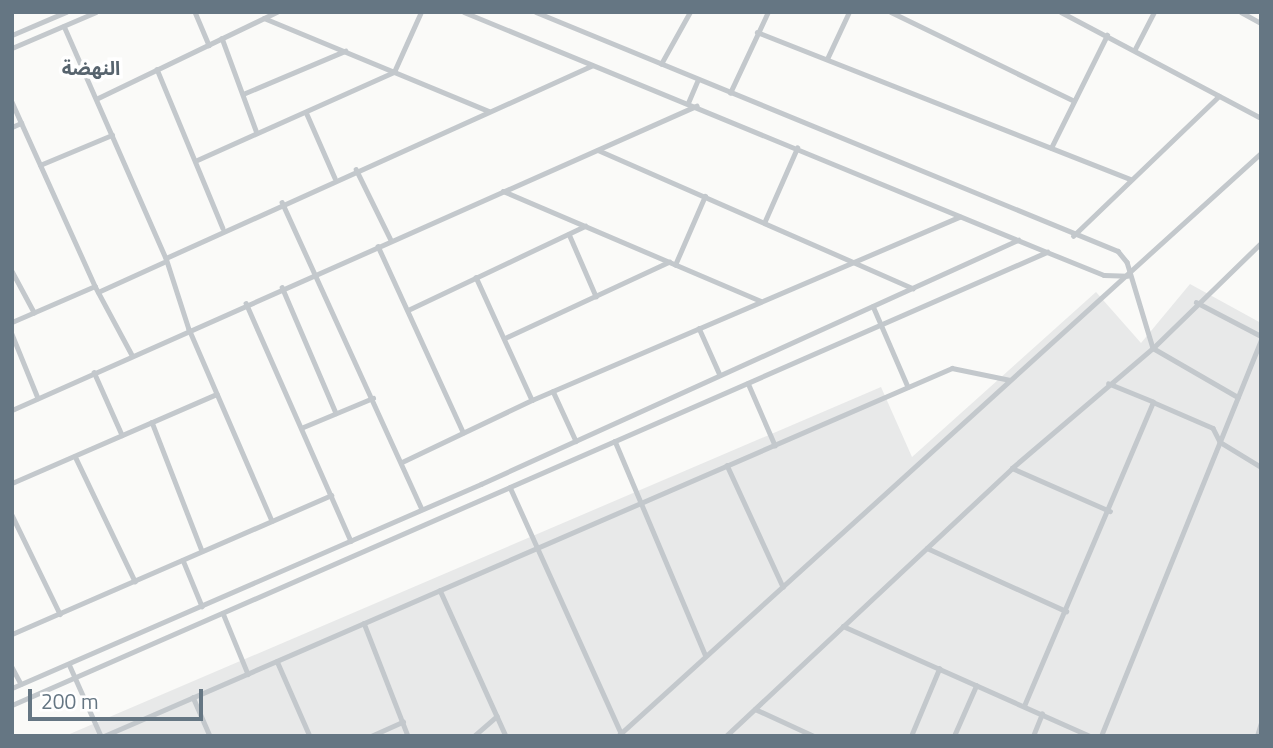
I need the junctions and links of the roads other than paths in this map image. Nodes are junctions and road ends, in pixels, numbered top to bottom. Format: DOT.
graph roads {
  1 [pos="66,12"];
  2 [pos="96,12"];
  3 [pos="195,12"];
  4 [pos="277,12"];
  5 [pos="421,12"];
  6 [pos="464,12"];
  7 [pos="536,12"];
  8 [pos="690,12"];
  9 [pos="768,12"];
  10 [pos="849,12"];
  11 [pos="891,12"];
  12 [pos="1062,12"];
  13 [pos="1154,12"];
  14 [pos="1241,12"];
  15 [pos="264,18"];
  16 [pos="1261,23"];
  17 [pos="64,26"];
  18 [pos="758,32"];
  19 [pos="12,35"];
  20 [pos="1107,35"];
  21 [pos="222,38"];
  22 [pos="209,44"];
  23 [pos="12,48"];
  24 [pos="1135,49"];
  25 [pos="345,51"];
  26 [pos="827,59"];
  27 [pos="661,64"];
  28 [pos="593,65"];
  29 [pos="157,69"];
  30 [pos="394,72"];
  31 [pos="698,80"];
  32 [pos="730,93"];
  33 [pos="243,94"];
  34 [pos="1219,96"];
  35 [pos="96,99"];
  36 [pos="1074,101"];
  37 [pos="12,102"];
  38 [pos="688,103"];
  39 [pos="696,106"];
  40 [pos="488,111"];
  41 [pos="306,112"];
  42 [pos="1261,118"];
  43 [pos="21,123"];
  44 [pos="12,127"];
  45 [pos="257,133"];
  46 [pos="112,135"];
  47 [pos="797,148"];
  48 [pos="1051,148"];
  49 [pos="598,149"];
  50 [pos="1261,153"];
  51 [pos="195,161"];
  52 [pos="40,165"];
  53 [pos="356,169"];
  54 [pos="335,178"];
  55 [pos="1130,180"];
  56 [pos="503,191"];
  57 [pos="705,196"];
  58 [pos="282,202"];
  59 [pos="961,216"];
  60 [pos="765,221"];
  61 [pos="585,226"];
  62 [pos="223,228"];
  63 [pos="569,234"];
  64 [pos="1073,236"];
  65 [pos="391,240"];
  66 [pos="1018,240"];
  67 [pos="1261,243"];
  68 [pos="378,246"];
  69 [pos="1047,252"];
  70 [pos="165,260"];
  71 [pos="669,262"];
  72 [pos="859,262"];
  73 [pos="676,265"];
  74 [pos="12,271"];
  75 [pos="316,273"];
  76 [pos="1128,276"];
  77 [pos="476,278"];
  78 [pos="282,287"];
  79 [pos="913,288"];
  80 [pos="97,289"];
  81 [pos="596,296"];
  82 [pos="761,301"];
  83 [pos="1196,302"];
  84 [pos="246,303"];
  85 [pos="873,306"];
  86 [pos="408,310"];
  87 [pos="34,312"];
  88 [pos="12,322"];
  89 [pos="882,324"];
  90 [pos="699,328"];
  91 [pos="189,329"];
  92 [pos="12,334"];
  93 [pos="505,338"];
  94 [pos="1261,338"];
  95 [pos="1153,348"];
  96 [pos="132,355"];
  97 [pos="94,372"];
  98 [pos="720,375"];
  99 [pos="1010,380"];
  100 [pos="748,383"];
  101 [pos="1109,384"];
  102 [pos="908,387"];
  103 [pos="553,391"];
  104 [pos="217,394"];
  105 [pos="1238,397"];
  106 [pos="38,398"];
  107 [pos="373,398"];
  108 [pos="532,400"];
  109 [pos="1153,401"];
  110 [pos="12,410"];
  111 [pos="336,413"];
  112 [pos="152,422"];
  113 [pos="301,428"];
  114 [pos="463,432"];
  115 [pos="122,435"];
  116 [pos="576,441"];
  117 [pos="615,441"];
  118 [pos="1220,442"];
  119 [pos="775,445"];
  120 [pos="75,456"];
  121 [pos="402,462"];
  122 [pos="727,465"];
  123 [pos="1261,467"];
  124 [pos="1012,468"];
  125 [pos="12,483"];
  126 [pos="510,487"];
  127 [pos="331,495"];
  128 [pos="641,503"];
  129 [pos="422,509"];
  130 [pos="1110,511"];
  131 [pos="12,515"];
  132 [pos="272,521"];
  133 [pos="351,541"];
  134 [pos="537,548"];
  135 [pos="927,548"];
  136 [pos="202,551"];
  137 [pos="183,560"];
  138 [pos="135,581"];
  139 [pos="783,587"];
  140 [pos="440,590"];
  141 [pos="202,606"];
  142 [pos="1066,611"];
  143 [pos="223,613"];
  144 [pos="60,614"];
  145 [pos="364,623"];
  146 [pos="843,626"];
  147 [pos="12,635"];
  148 [pos="706,656"];
  149 [pos="276,661"];
  150 [pos="69,664"];
  151 [pos="12,667"];
  152 [pos="939,669"];
  153 [pos="248,674"];
  154 [pos="75,675"];
  155 [pos="21,684"];
  156 [pos="976,686"];
  157 [pos="12,688"];
  158 [pos="193,697"];
  159 [pos="12,705"];
  160 [pos="1024,706"];
  161 [pos="755,709"];
  162 [pos="1042,715"];
  163 [pos="497,716"];
  164 [pos="403,722"];
  165 [pos="1261,723"];
  166 [pos="620,734"];
  167 [pos="102,736"];
  168 [pos="210,736"];
  169 [pos="310,736"];
  170 [pos="370,736"];
  171 [pos="408,736"];
  172 [pos="474,736"];
  173 [pos="506,736"];
  174 [pos="726,736"];
  175 [pos="814,736"];
  176 [pos="911,736"];
  177 [pos="954,736"];
  178 [pos="1033,736"];
  179 [pos="1090,736"];
  180 [pos="1101,736"];
  181 [pos="1257,736"];
  1 -- 19 [label="street"];
  2 -- 17 [label="street"];
  3 -- 22 [label="street"];
  4 -- 15 [label="street"];
  5 -- 30 [label="street"];
  6 -- 28 [label="street"];
  7 -- 27 [label="street"];
  8 -- 27 [label="street"];
  9 -- 18 [label="street"];
  10 -- 26 [label="street"];
  11 -- 36 [label="street"];
  12 -- 20 [label="street"];
  13 -- 24 [label="street"];
  14 -- 16 [label="street"];
  15 -- 21 [label="street"];
  15 -- 25 [label="street"];
  17 -- 23 [label="street"];
  17 -- 35 [label="street"];
  18 -- 26 [label="street"];
  18 -- 32 [label="street"];
  20 -- 24 [label="street"];
  20 -- 36 [label="street"];
  21 -- 22 [label="street"];
  21 -- 33 [label="street"];
  22 -- 29 [label="street"];
  24 -- 34 [label="street"];
  25 -- 30 [label="street"];
  25 -- 33 [label="street"];
  26 -- 48 [label="street"];
  27 -- 31 [label="street"];
  28 -- 38 [label="street"];
  28 -- 40 [label="street"];
  29 -- 35 [label="street"];
  29 -- 51 [label="street"];
  30 -- 40 [label="street"];
  30 -- 41 [label="street"];
  31 -- 32 [label="street"];
  31 -- 38 [label="street"];
  32 -- 64 [label="street"];
  33 -- 45 [label="street"];
  34 -- 42 [label="street"];
  34 -- 55 [label="street"];
  35 -- 46 [label="street"];
  36 -- 48 [label="street"];
  37 -- 43 [label="street"];
  38 -- 39 [label="street"];
  39 -- 47 [label="street"];
  39 -- 49 [label="street"];
  40 -- 53 [label="street"];
  41 -- 45 [label="street"];
  41 -- 54 [label="street"];
  43 -- 44 [label="street"];
  43 -- 52 [label="street"];
  45 -- 51 [label="street"];
  46 -- 52 [label="street"];
  46 -- 70 [label="street"];
  47 -- 59 [label="street"];
  47 -- 60 [label="street"];
  48 -- 55 [label="street"];
  49 -- 56 [label="street"];
  49 -- 57 [label="street"];
  50 -- 76 [label="street"];
  51 -- 62 [label="street"];
  52 -- 80 [label="street"];
  53 -- 54 [label="street"];
  53 -- 65 [label="street"];
  54 -- 58 [label="street"];
  55 -- 64 [label="street"];
  56 -- 61 [label="street"];
  56 -- 65 [label="street"];
  57 -- 60 [label="street"];
  57 -- 73 [label="street"];
  58 -- 62 [label="street"];
  58 -- 75 [label="street"];
  59 -- 66 [label="street"];
  59 -- 72 [label="street"];
  60 -- 72 [label="street"];
  61 -- 63 [label="street"];
  61 -- 71 [label="street"];
  62 -- 70 [label="street"];
  63 -- 77 [label="street"];
  63 -- 81 [label="street"];
  64 -- 76 [label="street"];
  65 -- 68 [label="street"];
  66 -- 69 [label="street"];
  66 -- 79 [label="street"];
  67 -- 83 [label="street"];
  68 -- 75 [label="street"];
  68 -- 86 [label="street"];
  69 -- 76 [label="street"];
  69 -- 89 [label="street"];
  70 -- 80 [label="street"];
  70 -- 91 [label="street"];
  71 -- 73 [label="street"];
  71 -- 81 [label="street"];
  72 -- 79 [label="street"];
  72 -- 82 [label="street"];
  73 -- 82 [label="street"];
  74 -- 87 [label="street"];
  75 -- 78 [label="street"];
  75 -- 107 [label="street"];
  76 -- 95 [label="street"];
  76 -- 99 [label="street"];
  77 -- 86 [label="street"];
  77 -- 93 [label="street"];
  78 -- 84 [label="street"];
  78 -- 111 [label="street"];
  79 -- 85 [label="street"];
  80 -- 87 [label="street"];
  80 -- 96 [label="street"];
  81 -- 93 [label="street"];
  82 -- 90 [label="street"];
  83 -- 94 [label="street"];
  83 -- 95 [label="street"];
  84 -- 91 [label="street"];
  84 -- 113 [label="street"];
  85 -- 89 [label="street"];
  85 -- 98 [label="street"];
  86 -- 114 [label="street"];
  87 -- 88 [label="street"];
  89 -- 100 [label="street"];
  89 -- 102 [label="street"];
  90 -- 98 [label="street"];
  90 -- 103 [label="street"];
  91 -- 96 [label="street"];
  91 -- 104 [label="street"];
  92 -- 106 [label="street"];
  93 -- 108 [label="street"];
  94 -- 105 [label="street"];
  95 -- 101 [label="street"];
  95 -- 105 [label="street"];
  96 -- 97 [label="street"];
  97 -- 106 [label="street"];
  97 -- 115 [label="street"];
  98 -- 116 [label="street"];
  99 -- 102 [label="street"];
  99 -- 139 [label="street"];
  100 -- 117 [label="street"];
  100 -- 119 [label="street"];
  101 -- 109 [label="street"];
  101 -- 124 [label="street"];
  102 -- 119 [label="street"];
  103 -- 108 [label="street"];
  103 -- 116 [label="street"];
  104 -- 112 [label="street"];
  104 -- 132 [label="street"];
  105 -- 118 [label="street"];
  106 -- 110 [label="street"];
  107 -- 111 [label="street"];
  107 -- 121 [label="street"];
  108 -- 114 [label="street"];
  109 -- 118 [label="street"];
  109 -- 130 [label="street"];
  111 -- 113 [label="street"];
  112 -- 115 [label="street"];
  112 -- 136 [label="street"];
  113 -- 127 [label="street"];
  114 -- 121 [label="street"];
  115 -- 120 [label="street"];
  116 -- 129 [label="street"];
  117 -- 126 [label="street"];
  117 -- 128 [label="street"];
  118 -- 123 [label="street"];
  118 -- 180 [label="street"];
  119 -- 122 [label="street"];
  120 -- 125 [label="street"];
  120 -- 138 [label="street"];
  121 -- 129 [label="street"];
  122 -- 128 [label="street"];
  122 -- 139 [label="street"];
  124 -- 130 [label="street"];
  124 -- 135 [label="street"];
  126 -- 134 [label="street"];
  126 -- 143 [label="street"];
  127 -- 132 [label="street"];
  127 -- 133 [label="street"];
  128 -- 134 [label="street"];
  128 -- 148 [label="street"];
  129 -- 133 [label="street"];
  130 -- 142 [label="street"];
  131 -- 144 [label="street"];
  132 -- 136 [label="street"];
  133 -- 141 [label="street"];
  134 -- 140 [label="street"];
  134 -- 166 [label="street"];
  135 -- 142 [label="street"];
  135 -- 146 [label="street"];
  136 -- 137 [label="street"];
  137 -- 138 [label="street"];
  137 -- 141 [label="street"];
  138 -- 144 [label="street"];
  139 -- 148 [label="street"];
  140 -- 145 [label="street"];
  140 -- 163 [label="street"];
  141 -- 150 [label="street"];
  142 -- 160 [label="street"];
  143 -- 153 [label="street"];
  143 -- 154 [label="street"];
  144 -- 147 [label="street"];
  145 -- 149 [label="street"];
  145 -- 164 [label="street"];
  146 -- 152 [label="street"];
  146 -- 161 [label="street"];
  148 -- 166 [label="street"];
  149 -- 153 [label="street"];
  149 -- 169 [label="street"];
  150 -- 154 [label="street"];
  150 -- 155 [label="street"];
  151 -- 155 [label="street"];
  152 -- 156 [label="street"];
  152 -- 176 [label="street"];
  153 -- 158 [label="street"];
  154 -- 159 [label="street"];
  154 -- 167 [label="street"];
  155 -- 157 [label="street"];
  156 -- 160 [label="street"];
  156 -- 177 [label="street"];
  158 -- 167 [label="street"];
  158 -- 168 [label="street"];
  160 -- 162 [label="street"];
  161 -- 174 [label="street"];
  161 -- 175 [label="street"];
  162 -- 178 [label="street"];
  162 -- 179 [label="street"];
  163 -- 172 [label="street"];
  163 -- 173 [label="street"];
  164 -- 170 [label="street"];
  164 -- 171 [label="street"];
  165 -- 181 [label="street"];
}
